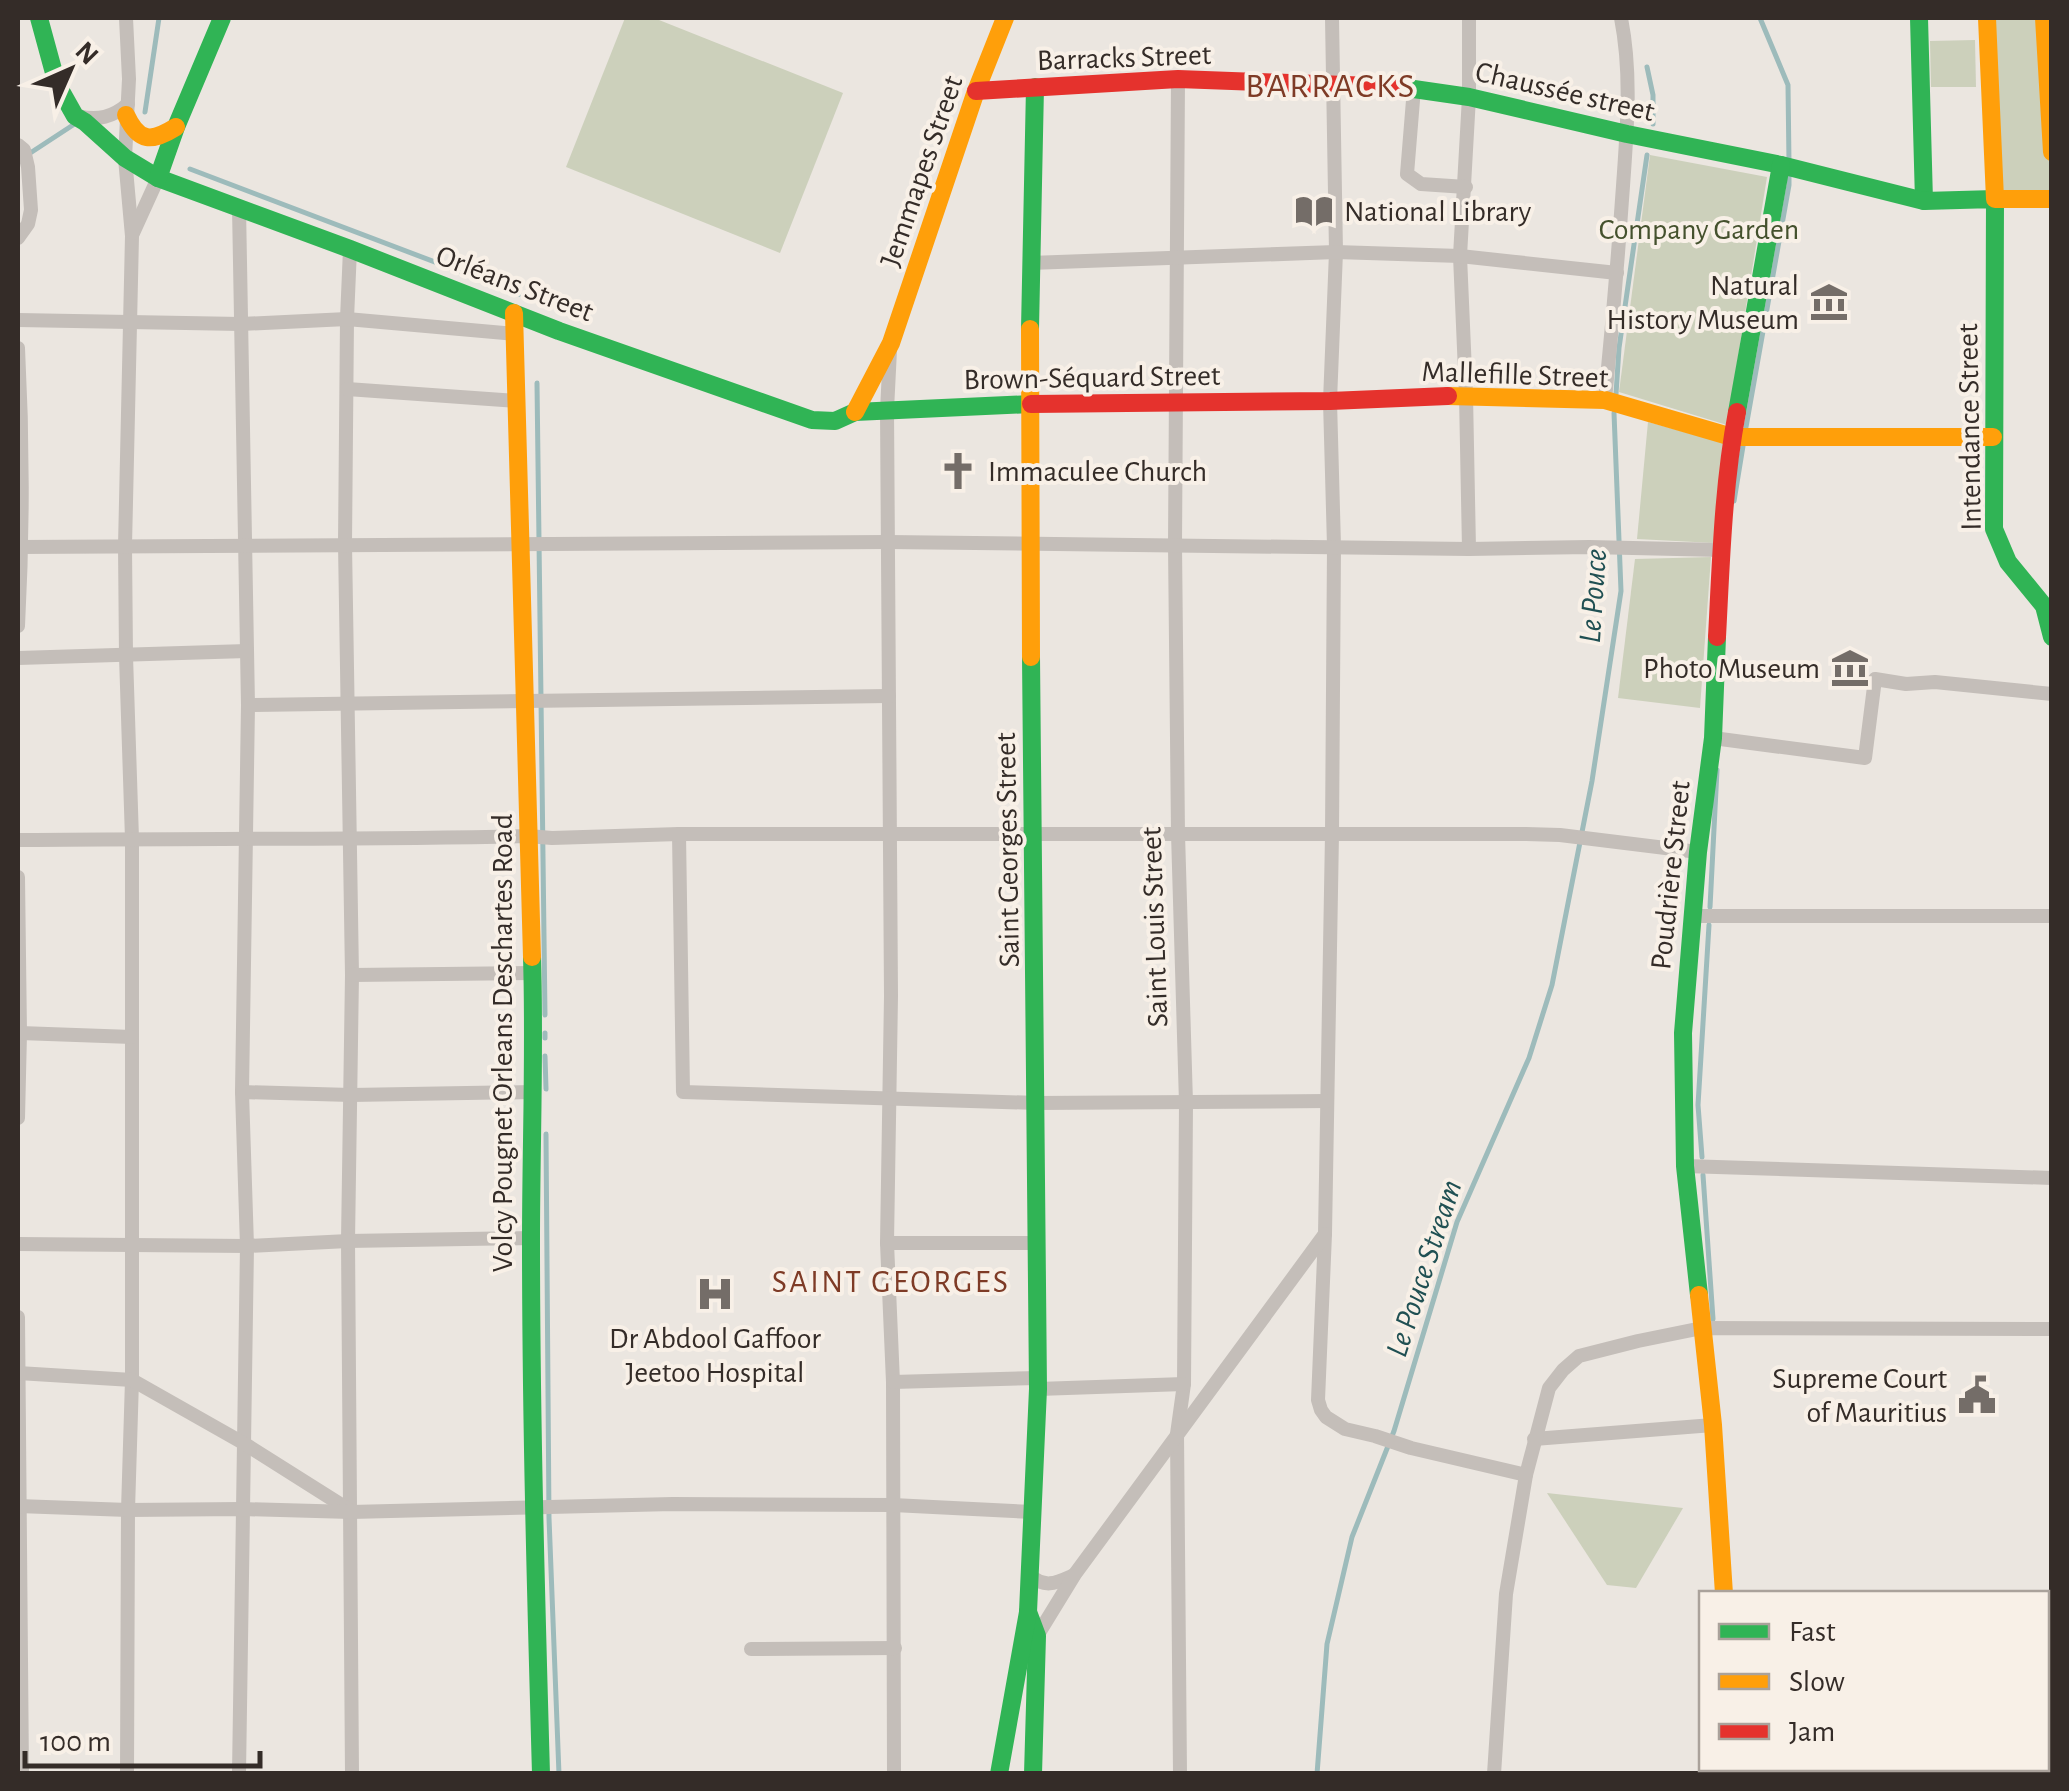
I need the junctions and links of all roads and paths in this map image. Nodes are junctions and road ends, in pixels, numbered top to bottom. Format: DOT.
graph roads {
  1 [pos="39,18"];
  2 [pos="126,18"];
  3 [pos="222,18"];
  4 [pos="1006,18"];
  5 [pos="1332,18"];
  6 [pos="1469,18"];
  7 [pos="1621,18"];
  8 [pos="1918,18"];
  9 [pos="1987,18"];
  10 [pos="2044,18"];
  11 [pos="1178,79"];
  12 [pos="1333,83"];
  13 [pos="1036,87"];
  14 [pos="1414,88"];
  15 [pos="976,92"];
  16 [pos="1470,96"];
  17 [pos="127,109"];
  18 [pos="75,116"];
  19 [pos="176,127"];
  20 [pos="1627,134"];
  21 [pos="20,148"];
  22 [pos="2052,152"];
  23 [pos="125,158"];
  24 [pos="1788,167"];
  25 [pos="158,178"];
  26 [pos="1466,187"];
  27 [pos="1994,199"];
  28 [pos="2052,199"];
  29 [pos="1924,201"];
  30 [pos="239,208"];
  31 [pos="132,236"];
  32 [pos="18,238"];
  33 [pos="350,249"];
  34 [pos="1336,252"];
  35 [pos="1460,256"];
  36 [pos="1178,258"];
  37 [pos="1030,263"];
  38 [pos="1617,273"];
  39 [pos="514,312"];
  40 [pos="346,319"];
  41 [pos="18,320"];
  42 [pos="130,323"];
  43 [pos="241,324"];
  44 [pos="552,328"];
  45 [pos="516,334"];
  46 [pos="891,343"];
  47 [pos="18,348"];
  48 [pos="518,368"];
  49 [pos="347,389"];
  50 [pos="1466,395"];
  51 [pos="1605,400"];
  52 [pos="518,401"];
  53 [pos="1330,401"];
  54 [pos="1177,402"];
  55 [pos="1029,404"];
  56 [pos="887,410"];
  57 [pos="20,412"];
  58 [pos="855,412"];
  59 [pos="1732,436"];
  60 [pos="1994,437"];
  61 [pos="888,542"];
  62 [pos="345,544"];
  63 [pos="522,544"];
  64 [pos="1032,545"];
  65 [pos="1175,545"];
  66 [pos="126,546"];
  67 [pos="244,546"];
  68 [pos="1334,546"];
  69 [pos="20,547"];
  70 [pos="1469,549"];
  71 [pos="1722,550"];
  72 [pos="18,626"];
  73 [pos="2052,638"];
  74 [pos="247,651"];
  75 [pos="126,656"];
  76 [pos="18,658"];
  77 [pos="2052,694"];
  78 [pos="889,696"];
  79 [pos="525,701"];
  80 [pos="348,704"];
  81 [pos="248,705"];
  82 [pos="1719,739"];
  83 [pos="1034,833"];
  84 [pos="679,834"];
  85 [pos="891,834"];
  86 [pos="1178,834"];
  87 [pos="1332,834"];
  88 [pos="528,836"];
  89 [pos="245,838"];
  90 [pos="132,839"];
  91 [pos="18,840"];
  92 [pos="350,840"];
  93 [pos="1698,852"];
  94 [pos="18,877"];
  95 [pos="1693,916"];
  96 [pos="2052,916"];
  97 [pos="532,973"];
  98 [pos="352,975"];
  99 [pos="20,1034"];
  100 [pos="132,1036"];
  101 [pos="18,1086"];
  102 [pos="242,1092"];
  103 [pos="532,1092"];
  104 [pos="351,1095"];
  105 [pos="888,1100"];
  106 [pos="1327,1101"];
  107 [pos="1186,1102"];
  108 [pos="1037,1103"];
  109 [pos="18,1118"];
  110 [pos="1685,1166"];
  111 [pos="2052,1178"];
  112 [pos="1325,1234"];
  113 [pos="530,1238"];
  114 [pos="348,1241"];
  115 [pos="887,1243"];
  116 [pos="1038,1243"];
  117 [pos="18,1244"];
  118 [pos="131,1244"];
  119 [pos="247,1246"];
  120 [pos="18,1317"];
  121 [pos="1702,1328"];
  122 [pos="2052,1329"];
  123 [pos="18,1373"];
  124 [pos="132,1380"];
  125 [pos="894,1382"];
  126 [pos="1038,1384"];
  127 [pos="1184,1384"];
  128 [pos="1713,1425"];
  129 [pos="1178,1434"];
  130 [pos="1534,1439"];
  131 [pos="244,1444"];
  132 [pos="1526,1475"];
  133 [pos="893,1505"];
  134 [pos="18,1506"];
  135 [pos="544,1506"];
  136 [pos="242,1509"];
  137 [pos="128,1510"];
  138 [pos="352,1512"];
  139 [pos="1033,1512"];
  140 [pos="1075,1574"];
  141 [pos="1029,1575"];
  142 [pos="1724,1591"];
  143 [pos="1028,1612"];
  144 [pos="1038,1636"];
  145 [pos="895,1648"];
  146 [pos="752,1650"];
  147 [pos="1010,1711"];
  148 [pos="1036,1713"];
  149 [pos="22,1774"];
  150 [pos="128,1774"];
  151 [pos="239,1774"];
  152 [pos="352,1774"];
  153 [pos="541,1774"];
  154 [pos="894,1774"];
  155 [pos="1000,1774"];
  156 [pos="1033,1774"];
  157 [pos="1180,1774"];
  158 [pos="1494,1774"];
  1 -- 18 [label="street, Orléans Street"];
  2 -- 17 [label="street"];
  3 -- 19 [label="street"];
  4 -- 15 [label="street, Jemmapes Street"];
  5 -- 12 [label="street"];
  6 -- 16 [label="street"];
  7 -- 20 [label="street"];
  8 -- 29 [label="street"];
  9 -- 27 [label="street, Intendance Street"];
  10 -- 22 [label="street"];
  11 -- 12 [label="street, Barracks Street"];
  11 -- 13 [label="street, Barracks Street"];
  11 -- 36 [label="street, Saint Louis Street"];
  12 -- 14 [label="street, Chaussée street"];
  12 -- 34 [label="street"];
  13 -- 15 [label="street, Barracks Street"];
  13 -- 37 [label="street, Saint Georges Street"];
  14 -- 16 [label="street, Chaussée street"];
  14 -- 26 [label="street"];
  15 -- 46 [label="street, Jemmapes Street"];
  16 -- 20 [label="street, Chaussée street"];
  16 -- 26 [label="street"];
  17 -- 18 [label="street"];
  17 -- 19 [label="street"];
  17 -- 23 [label="street"];
  18 -- 23 [label="street, Orléans Street"];
  19 -- 25 [label="street"];
  20 -- 24 [label="street, Chaussée street"];
  20 -- 38 [label="street"];
  21 -- 32 [label="street"];
  23 -- 25 [label="street, Orléans Street"];
  23 -- 31 [label="street"];
  24 -- 29 [label="street, Chaussée street"];
  24 -- 59 [label="street, Poudrière Street"];
  25 -- 30 [label="street, Orléans Street"];
  25 -- 31 [label="street"];
  26 -- 35 [label="street"];
  27 -- 28 [label="street, Chaussée street"];
  27 -- 29 [label="street, Chaussée street"];
  27 -- 60 [label="street, Intendance Street"];
  30 -- 33 [label="street, Orléans Street"];
  30 -- 43 [label="street"];
  31 -- 42 [label="street"];
  33 -- 39 [label="street, Orléans Street"];
  33 -- 40 [label="street"];
  34 -- 35 [label="street"];
  34 -- 36 [label="street"];
  34 -- 53 [label="street"];
  35 -- 38 [label="street"];
  35 -- 50 [label="street"];
  36 -- 37 [label="street"];
  36 -- 54 [label="street, Saint Louis Street"];
  37 -- 55 [label="street, Saint Georges Street"];
  38 -- 51 [label="street"];
  39 -- 44 [label="street, Orléans Street"];
  39 -- 45 [label="street, Volcy Pougnet Orleans Deschartes Road"];
  40 -- 43 [label="street"];
  40 -- 45 [label="street"];
  40 -- 49 [label="street"];
  41 -- 42 [label="street"];
  42 -- 43 [label="street"];
  42 -- 66 [label="street"];
  43 -- 67 [label="street"];
  44 -- 48 [label="street"];
  44 -- 58 [label="street, Orléans Street"];
  45 -- 48 [label="street, Volcy Pougnet Orleans Deschartes Road"];
  46 -- 56 [label="street, Jemmapes Street"];
  46 -- 58 [label="street, Jemmapes Street"];
  47 -- 57 [label="street"];
  48 -- 52 [label="street, Volcy Pougnet Orleans Deschartes Road"];
  49 -- 52 [label="street"];
  49 -- 62 [label="street"];
  50 -- 51 [label="street, Mallefille Street"];
  50 -- 53 [label="street, Mallefille Street"];
  50 -- 70 [label="street"];
  51 -- 59 [label="street, Mallefille Street"];
  52 -- 63 [label="street, Volcy Pougnet Orleans Deschartes Road"];
  53 -- 54 [label="street, Brown-Séquard Street"];
  53 -- 68 [label="street"];
  54 -- 55 [label="street, Brown-Séquard Street"];
  54 -- 65 [label="street, Saint Louis Street"];
  55 -- 56 [label="street, Brown-Séquard Street"];
  55 -- 64 [label="street, Saint Georges Street"];
  56 -- 58 [label="street, Brown-Séquard Street"];
  56 -- 61 [label="street, Jemmapes Street"];
  57 -- 69 [label="street"];
  59 -- 60 [label="street, Mallefille Street"];
  59 -- 71 [label="street, Poudrière Street"];
  60 -- 73 [label="street, Intendance Street"];
  61 -- 63 [label="street"];
  61 -- 64 [label="street"];
  61 -- 78 [label="street, Jemmapes Street"];
  62 -- 63 [label="street"];
  62 -- 67 [label="street"];
  62 -- 80 [label="street"];
  63 -- 79 [label="street, Volcy Pougnet Orleans Deschartes Road"];
  64 -- 65 [label="street"];
  64 -- 83 [label="street, Saint Georges Street"];
  65 -- 68 [label="street"];
  65 -- 86 [label="street, Saint Louis Street"];
  66 -- 67 [label="street"];
  66 -- 69 [label="street"];
  66 -- 75 [label="street"];
  67 -- 74 [label="street"];
  68 -- 70 [label="street"];
  68 -- 87 [label="street"];
  69 -- 72 [label="street"];
  70 -- 71 [label="street"];
  71 -- 82 [label="street, Poudrière Street"];
  74 -- 75 [label="street"];
  74 -- 81 [label="street"];
  75 -- 76 [label="street"];
  75 -- 90 [label="street"];
  77 -- 82 [label="street"];
  78 -- 79 [label="street"];
  78 -- 85 [label="street, Jemmapes Street"];
  79 -- 80 [label="street"];
  79 -- 88 [label="street, Volcy Pougnet Orleans Deschartes Road"];
  80 -- 81 [label="street"];
  80 -- 92 [label="street"];
  81 -- 89 [label="street"];
  82 -- 93 [label="street, Poudrière Street"];
  83 -- 85 [label="street"];
  83 -- 86 [label="street"];
  83 -- 108 [label="street, Saint Georges Street"];
  84 -- 85 [label="street"];
  84 -- 88 [label="street"];
  84 -- 105 [label="street"];
  85 -- 105 [label="street, Jemmapes Street"];
  86 -- 87 [label="street"];
  86 -- 107 [label="street, Saint Louis Street"];
  87 -- 93 [label="street"];
  87 -- 106 [label="street"];
  88 -- 92 [label="street"];
  88 -- 97 [label="street, Volcy Pougnet Orleans Deschartes Road"];
  89 -- 90 [label="street"];
  89 -- 92 [label="street"];
  89 -- 102 [label="street"];
  90 -- 91 [label="street"];
  90 -- 100 [label="street"];
  92 -- 98 [label="street"];
  93 -- 95 [label="street, Poudrière Street"];
  94 -- 99 [label="street"];
  95 -- 96 [label="street"];
  95 -- 110 [label="street, Poudrière Street"];
  97 -- 98 [label="street"];
  97 -- 103 [label="street, Volcy Pougnet Orleans Deschartes Road"];
  98 -- 104 [label="street"];
  99 -- 100 [label="street"];
  99 -- 101 [label="street"];
  100 -- 118 [label="street"];
  101 -- 109 [label="street"];
  102 -- 104 [label="street"];
  102 -- 119 [label="street"];
  103 -- 104 [label="street"];
  103 -- 113 [label="street, Volcy Pougnet Orleans Deschartes Road"];
  104 -- 114 [label="street"];
  105 -- 108 [label="street"];
  105 -- 115 [label="street, Jemmapes Street"];
  106 -- 107 [label="street"];
  106 -- 112 [label="street"];
  107 -- 108 [label="street"];
  107 -- 127 [label="street, Saint Louis Street"];
  108 -- 116 [label="street, Saint Georges Street"];
  110 -- 111 [label="street"];
  110 -- 121 [label="street, Poudrière Street"];
  112 -- 129 [label="street"];
  112 -- 132 [label="street"];
  113 -- 114 [label="street"];
  113 -- 135 [label="street, Volcy Pougnet Orleans Deschartes Road"];
  114 -- 119 [label="street"];
  114 -- 138 [label="street"];
  115 -- 116 [label="street"];
  115 -- 125 [label="street, Jemmapes Street"];
  116 -- 126 [label="street, Saint Georges Street"];
  117 -- 118 [label="street"];
  118 -- 119 [label="street"];
  118 -- 124 [label="street"];
  119 -- 131 [label="street"];
  120 -- 123 [label="street"];
  121 -- 122 [label="street"];
  121 -- 128 [label="street, Poudrière Street"];
  121 -- 130 [label="street"];
  123 -- 124 [label="street"];
  123 -- 134 [label="street"];
  124 -- 131 [label="street"];
  124 -- 137 [label="street"];
  125 -- 126 [label="street"];
  125 -- 133 [label="street, Jemmapes Street"];
  126 -- 127 [label="street"];
  126 -- 139 [label="street, Saint Georges Street"];
  127 -- 129 [label="street, Saint Louis Street"];
  128 -- 130 [label="street"];
  128 -- 142 [label="street, Poudrière Street"];
  129 -- 140 [label="street"];
  129 -- 157 [label="street, Saint Louis Street"];
  130 -- 132 [label="street"];
  131 -- 136 [label="street"];
  131 -- 138 [label="street"];
  132 -- 158 [label="street"];
  133 -- 135 [label="street"];
  133 -- 139 [label="street"];
  133 -- 145 [label="street, Jemmapes Street"];
  134 -- 137 [label="street"];
  134 -- 149 [label="street"];
  135 -- 138 [label="street"];
  135 -- 153 [label="street, Volcy Pougnet Orleans Deschartes Road"];
  136 -- 137 [label="street"];
  136 -- 138 [label="street"];
  136 -- 151 [label="street"];
  137 -- 150 [label="street"];
  138 -- 152 [label="street"];
  139 -- 141 [label="street, Saint Georges Street"];
  140 -- 141 [label="street"];
  140 -- 144 [label="street"];
  141 -- 143 [label="street, Saint Georges Street"];
  143 -- 144 [label="street, Saint Georges Street"];
  143 -- 147 [label="street, Saint Georges Street"];
  144 -- 148 [label="street, Saint Georges Street"];
  145 -- 146 [label="street"];
  145 -- 154 [label="street, Jemmapes Street"];
  147 -- 148 [label="street"];
  147 -- 155 [label="street, Saint Georges Street"];
  148 -- 156 [label="street, Saint Georges Street"];
}
